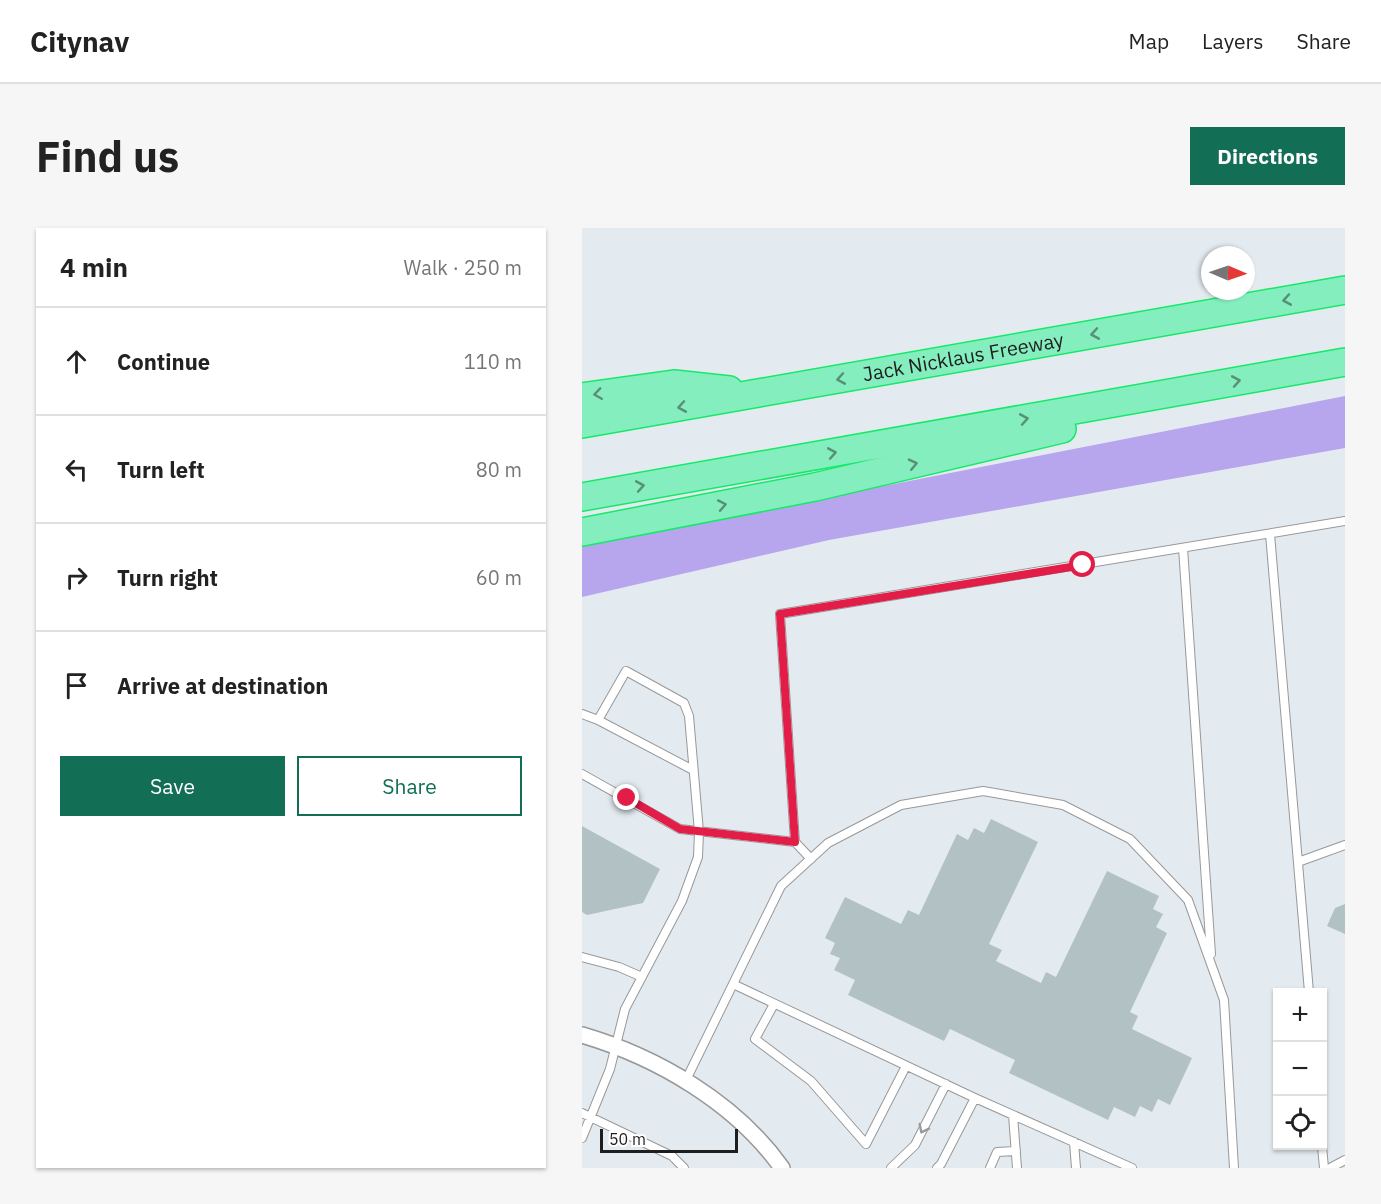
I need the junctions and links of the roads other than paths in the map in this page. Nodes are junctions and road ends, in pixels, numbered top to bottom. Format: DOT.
graph roads {
  1 [pos="1345,290"];
  2 [pos="1345,362"];
  3 [pos="1189,390"];
  4 [pos="760,393"];
  5 [pos="582,397"];
  6 [pos="582,424"];
  7 [pos="582,496"];
  8 [pos="1345,521"];
  9 [pos="582,532"];
  10 [pos="1270,534"];
  11 [pos="1183,548"];
  12 [pos="582,714"];
  13 [pos="598,720"];
  14 [pos="693,770"];
  15 [pos="582,774"];
  16 [pos="699,832"];
  17 [pos="795,842"];
  18 [pos="1345,845"];
  19 [pos="811,859"];
  20 [pos="1298,862"];
  21 [pos="582,957"];
  22 [pos="1211,965"];
  23 [pos="642,977"];
  24 [pos="732,984"];
  25 [pos="1309,988"];
  26 [pos="774,1004"];
  27 [pos="582,1035"];
  28 [pos="615,1045"];
  29 [pos="906,1066"];
  30 [pos="686,1080"];
  31 [pos="946,1084"];
  32 [pos="975,1098"];
  33 [pos="582,1113"];
  34 [pos="1013,1115"];
  35 [pos="591,1116"];
  36 [pos="582,1138"];
  37 [pos="1074,1142"];
  38 [pos="1322,1150"];
  39 [pos="1016,1151"];
  40 [pos="1345,1160"];
  41 [pos="1128,1167"];
  42 [pos="684,1168"];
  43 [pos="782,1168"];
  44 [pos="891,1168"];
  45 [pos="937,1168"];
  46 [pos="990,1168"];
  47 [pos="1017,1168"];
  48 [pos="1076,1168"];
  49 [pos="1234,1168"];
  50 [pos="1323,1168"];
  51 [pos="1330,1168"];
  1 -- 4 [label="highway, Jack Nicklaus Freeway, one-way"];
  3 -- 2 [label="highway, one-way"];
  7 -- 3 [label="highway, one-way"];
  9 -- 3 [label="highway, one-way"];
  4 -- 5 [label="highway, one-way"];
  4 -- 6 [label="highway, Jack Nicklaus Freeway, one-way"];
  8 -- 10 [label="lane"];
  10 -- 11 [label="lane"];
  10 -- 20 [label="lane"];
  11 -- 17 [label="lane"];
  11 -- 22 [label="lane"];
  12 -- 13 [label="lane"];
  13 -- 14 [label="lane"];
  13 -- 14 [label="lane"];
  14 -- 16 [label="lane"];
  15 -- 16 [label="lane"];
  16 -- 17 [label="lane"];
  16 -- 23 [label="lane"];
  17 -- 19 [label="lane"];
  18 -- 20 [label="lane"];
  19 -- 22 [label="lane"];
  19 -- 24 [label="lane"];
  20 -- 25 [label="lane"];
  21 -- 23 [label="lane"];
  22 -- 49 [label="lane"];
  23 -- 28 [label="lane"];
  24 -- 26 [label="lane"];
  24 -- 30 [label="lane"];
  26 -- 29 [label="lane"];
  26 -- 29 [label="lane"];
  27 -- 28 [label="street"];
  28 -- 30 [label="street"];
  28 -- 35 [label="lane"];
  29 -- 31 [label="lane"];
  30 -- 43 [label="street"];
  31 -- 32 [label="lane"];
  31 -- 44 [label="lane, one-way"];
  32 -- 34 [label="lane"];
  32 -- 45 [label="lane"];
  33 -- 35 [label="lane"];
  34 -- 37 [label="lane"];
  34 -- 39 [label="lane"];
  35 -- 36 [label="lane"];
  35 -- 42 [label="lane"];
  37 -- 41 [label="lane"];
  37 -- 48 [label="lane"];
  38 -- 50 [label="lane"];
  39 -- 46 [label="lane"];
  39 -- 47 [label="lane"];
  40 -- 51 [label="lane"];
}
